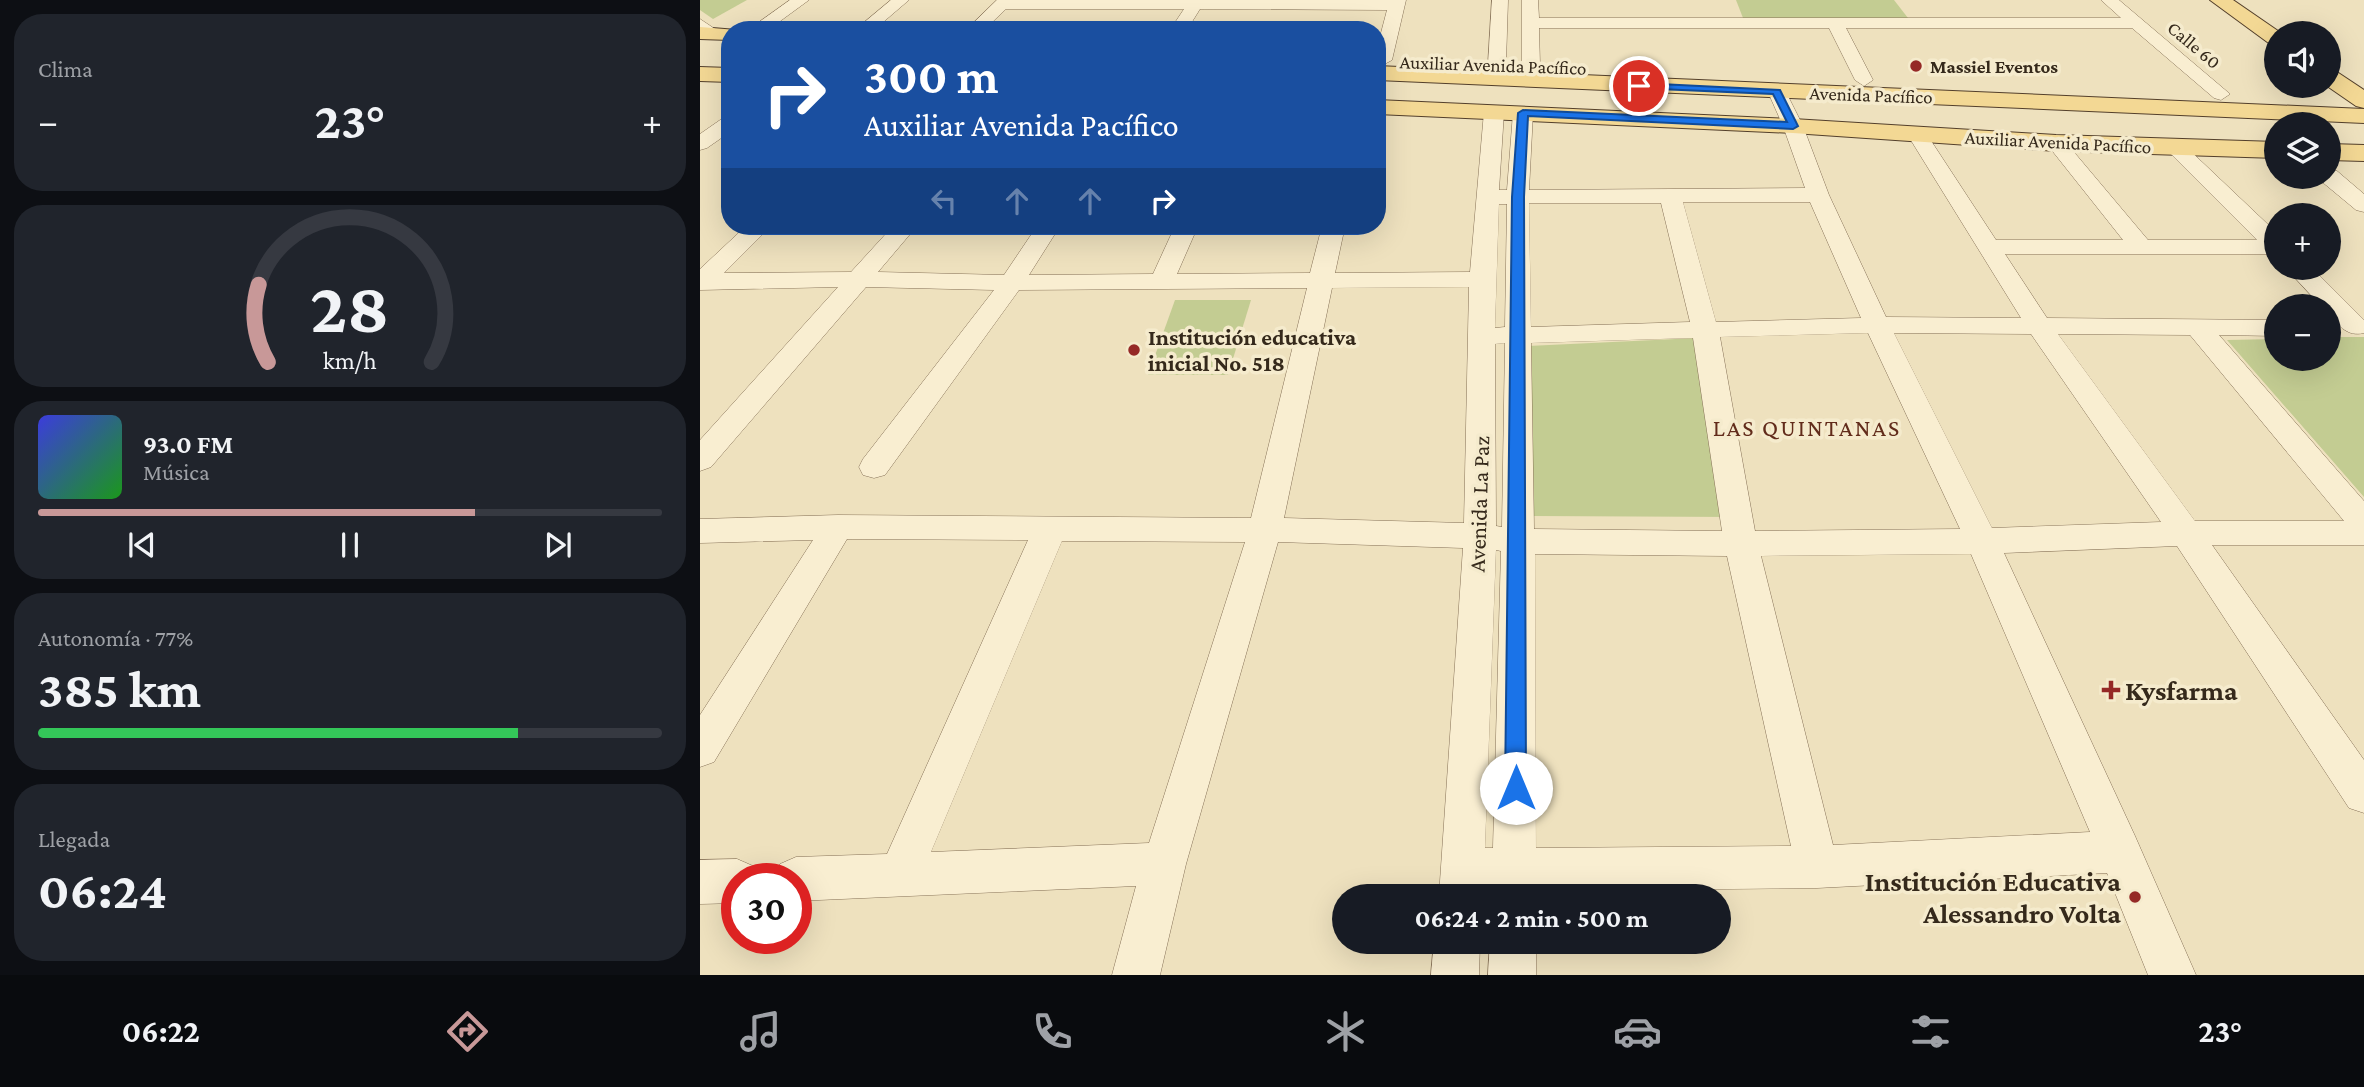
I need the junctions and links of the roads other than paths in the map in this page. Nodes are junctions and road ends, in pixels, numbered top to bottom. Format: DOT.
graph roads {
  1 [pos="801,0"];
  2 [pos="901,0"];
  3 [pos="1500,0"];
  4 [pos="1530,0"];
  5 [pos="2109,0"];
  6 [pos="2220,0"];
  7 [pos="2239,0"];
  8 [pos="1004,2"];
  9 [pos="1100,2"];
  10 [pos="1297,2"];
  11 [pos="1397,2"];
  12 [pos="1196,4"];
  13 [pos="2017,8"];
  14 [pos="770,21"];
  15 [pos="874,21"];
  16 [pos="984,21"];
  17 [pos="1184,21"];
  18 [pos="1834,21"];
  19 [pos="2271,21"];
  20 [pos="1531,23"];
  21 [pos="2033,23"];
  22 [pos="2137,23"];
  23 [pos="2264,31"];
  24 [pos="1386,40"];
  25 [pos="700,63"];
  26 [pos="721,64"];
  27 [pos="1386,64"];
  28 [pos="1386,64"];
  29 [pos="1497,65"];
  30 [pos="2341,68"];
  31 [pos="1525,73"];
  32 [pos="700,74"];
  33 [pos="721,75"];
  34 [pos="1864,80"];
  35 [pos="2364,83"];
  36 [pos="2341,85"];
  37 [pos="2221,94"];
  38 [pos="1386,95"];
  39 [pos="2364,101"];
  40 [pos="1386,107"];
  41 [pos="1786,110"];
  42 [pos="1508,112"];
  43 [pos="2364,116"];
  44 [pos="721,129"];
  45 [pos="2264,132"];
  46 [pos="1917,134"];
  47 [pos="2341,135"];
  48 [pos="2364,136"];
  49 [pos="2056,143"];
  50 [pos="700,144"];
  51 [pos="2175,147"];
  52 [pos="2264,150"];
  53 [pos="2341,152"];
  54 [pos="2364,153"];
  55 [pos="2341,186"];
  56 [pos="1670,195"];
  57 [pos="1818,195"];
  58 [pos="1503,197"];
  59 [pos="2364,205"];
  60 [pos="2264,234"];
  61 [pos="750,235"];
  62 [pos="897,235"];
  63 [pos="1042,235"];
  64 [pos="1182,235"];
  65 [pos="1331,235"];
  66 [pos="1988,247"];
  67 [pos="2264,247"];
  68 [pos="2142,248"];
  69 [pos="860,279"];
  70 [pos="1482,279"];
  71 [pos="1319,280"];
  72 [pos="2311,280"];
  73 [pos="701,281"];
  74 [pos="1162,281"];
  75 [pos="1012,284"];
  76 [pos="1877,325"];
  77 [pos="2039,326"];
  78 [pos="2360,327"];
  79 [pos="2264,328"];
  80 [pos="2341,328"];
  81 [pos="2199,329"];
  82 [pos="1705,330"];
  83 [pos="1483,336"];
  84 [pos="1518,336"];
  85 [pos="700,460"];
  86 [pos="874,467"];
  87 [pos="2364,523"];
  88 [pos="838,527"];
  89 [pos="1050,529"];
  90 [pos="1265,530"];
  91 [pos="700,531"];
  92 [pos="2186,533"];
  93 [pos="2364,533"];
  94 [pos="1480,536"];
  95 [pos="1518,541"];
  96 [pos="1982,541"];
  97 [pos="1741,544"];
  98 [pos="700,748"];
  99 [pos="2364,794"];
  100 [pos="2120,851"];
  101 [pos="1164,864"];
  102 [pos="1816,867"];
  103 [pos="899,876"];
  104 [pos="812,879"];
  105 [pos="721,881"];
  106 [pos="700,882"];
  107 [pos="1461,883"];
  108 [pos="1514,883"];
  109 [pos="1456,954"];
  110 [pos="1513,954"];
  111 [pos="1136,975"];
  112 [pos="1455,975"];
  113 [pos="1512,975"];
  114 [pos="2172,975"];
  1 -- 14 [label="street"];
  2 -- 15 [label="street"];
  3 -- 29 [label="street"];
  4 -- 20 [label="street"];
  5 -- 22 [label="street, Calle 60"];
  6 -- 23 [label="main road"];
  7 -- 19 [label="main road"];
  8 -- 9 [label="street"];
  8 -- 16 [label="street"];
  9 -- 12 [label="street"];
  10 -- 11 [label="street"];
  10 -- 12 [label="street"];
  11 -- 24 [label="street"];
  12 -- 17 [label="street"];
  13 -- 21 [label="street"];
  18 -- 20 [label="street"];
  18 -- 21 [label="street"];
  18 -- 34 [label="street"];
  20 -- 31 [label="street"];
  21 -- 22 [label="street"];
  22 -- 37 [label="street, Calle 60"];
  25 -- 26 [label="main road"];
  27 -- 29 [label="main road, Auxiliar Avenida Pacífico"];
  28 -- 31 [label="main road, Avenida Pacífico"];
  29 -- 31 [label="main road, Auxiliar Avenida Pacífico"];
  30 -- 35 [label="main road"];
  31 -- 34 [label="main road, Auxiliar Avenida Pacífico"];
  31 -- 41 [label="main road, Avenida Pacífico"];
  32 -- 33 [label="main road"];
  34 -- 37 [label="main road, Auxiliar Avenida Pacífico"];
  36 -- 39 [label="main road"];
  37 -- 39 [label="main road, Auxiliar Avenida Pacífico"];
  38 -- 41 [label="main road, Avenida Pacífico"];
  40 -- 42 [label="main road, Auxiliar Avenida Pacífico"];
  41 -- 42 [label="main road, Auxiliar Avenida Pacífico"];
  41 -- 43 [label="main road, Avenida Pacífico"];
  41 -- 45 [label="main road, Avenida Pacífico"];
  41 -- 46 [label="main road, Auxiliar Avenida Pacífico"];
  41 -- 57 [label="street"];
  42 -- 58 [label="street"];
  44 -- 50 [label="street"];
  46 -- 49 [label="main road, Auxiliar Avenida Pacífico"];
  46 -- 66 [label="street"];
  47 -- 48 [label="main road"];
  49 -- 51 [label="main road, Auxiliar Avenida Pacífico"];
  49 -- 68 [label="street"];
  51 -- 52 [label="main road, Auxiliar Avenida Pacífico"];
  51 -- 60 [label="street"];
  53 -- 54 [label="main road"];
  55 -- 59 [label="street"];
  56 -- 57 [label="street"];
  56 -- 58 [label="street"];
  56 -- 82 [label="street"];
  57 -- 76 [label="street"];
  58 -- 70 [label="street, Avenida La Paz"];
  58 -- 84 [label="street"];
  61 -- 73 [label="street"];
  62 -- 69 [label="street"];
  63 -- 75 [label="street"];
  64 -- 74 [label="street"];
  65 -- 71 [label="street"];
  66 -- 68 [label="street"];
  66 -- 77 [label="street"];
  67 -- 68 [label="street"];
  69 -- 73 [label="street"];
  69 -- 75 [label="street"];
  69 -- 85 [label="street"];
  70 -- 71 [label="street"];
  70 -- 83 [label="street, Avenida La Paz"];
  71 -- 74 [label="street"];
  71 -- 90 [label="street"];
  72 -- 78 [label="street"];
  74 -- 75 [label="street"];
  75 -- 86 [label="street"];
  76 -- 77 [label="street"];
  76 -- 82 [label="street"];
  76 -- 96 [label="street"];
  77 -- 81 [label="street"];
  77 -- 92 [label="street"];
  78 -- 80 [label="street"];
  79 -- 81 [label="street"];
  81 -- 87 [label="street"];
  82 -- 84 [label="street"];
  82 -- 97 [label="street"];
  83 -- 84 [label="street"];
  83 -- 94 [label="street, Avenida La Paz"];
  84 -- 95 [label="street"];
  88 -- 89 [label="street"];
  88 -- 91 [label="street"];
  88 -- 98 [label="street"];
  89 -- 90 [label="street"];
  89 -- 103 [label="street"];
  90 -- 94 [label="street"];
  90 -- 101 [label="street"];
  92 -- 93 [label="street"];
  92 -- 96 [label="street"];
  92 -- 99 [label="street"];
  94 -- 95 [label="street"];
  94 -- 107 [label="street, Avenida La Paz"];
  95 -- 97 [label="street"];
  95 -- 108 [label="street"];
  96 -- 97 [label="street"];
  96 -- 100 [label="street"];
  97 -- 102 [label="street"];
  100 -- 102 [label="street"];
  100 -- 114 [label="street"];
  101 -- 103 [label="street"];
  101 -- 111 [label="street"];
  102 -- 108 [label="street"];
  103 -- 104 [label="street"];
  105 -- 106 [label="street"];
  107 -- 108 [label="street"];
  109 -- 112 [label="street"];
  110 -- 113 [label="street"];
}
